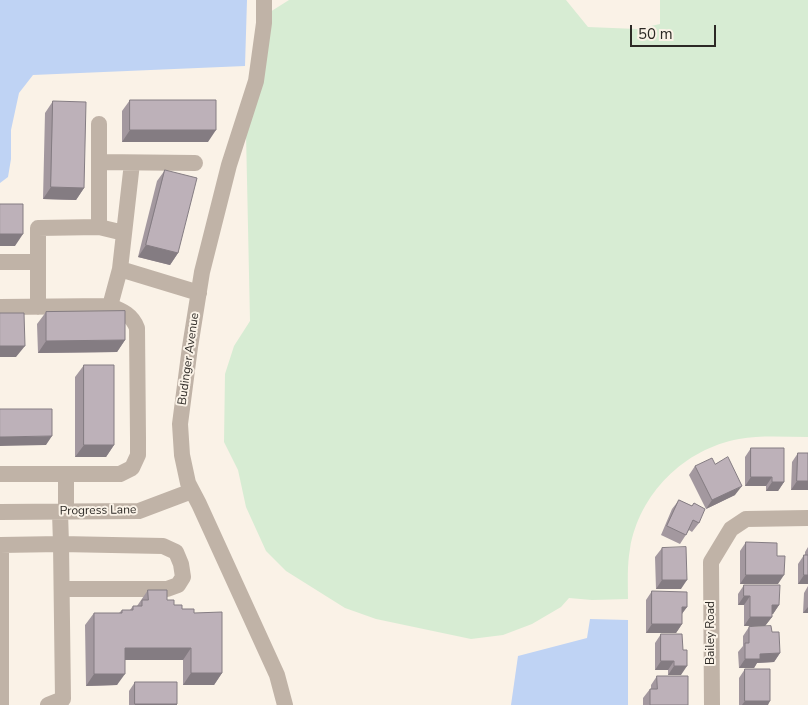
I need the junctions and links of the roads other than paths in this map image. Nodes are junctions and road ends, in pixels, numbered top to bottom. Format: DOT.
graph roads {
  1 [pos="264,0"];
  2 [pos="99,124"];
  3 [pos="99,162"];
  4 [pos="132,163"];
  5 [pos="195,163"];
  6 [pos="99,227"];
  7 [pos="124,233"];
  8 [pos="0,262"];
  9 [pos="38,262"];
  10 [pos="120,269"];
  11 [pos="199,293"];
  12 [pos="110,306"];
  13 [pos="0,307"];
  14 [pos="38,307"];
  15 [pos="0,474"];
  16 [pos="66,475"];
  17 [pos="192,491"];
  18 [pos="0,512"];
  19 [pos="63,512"];
  20 [pos="808,518"];
  21 [pos="61,544"];
  22 [pos="0,545"];
  23 [pos="62,589"];
  24 [pos="5,704"];
  25 [pos="48,705"];
  26 [pos="285,705"];
  27 [pos="712,705"];
  1 -- 11 [label="street, Budinger Avenue"];
  2 -- 3 [label="street"];
  3 -- 4 [label="street"];
  3 -- 6 [label="street"];
  4 -- 5 [label="street"];
  4 -- 7 [label="street"];
  6 -- 7 [label="street"];
  6 -- 9 [label="street"];
  7 -- 10 [label="street"];
  8 -- 9 [label="street"];
  9 -- 14 [label="street"];
  10 -- 11 [label="street"];
  10 -- 12 [label="street"];
  11 -- 17 [label="street, Budinger Avenue"];
  12 -- 14 [label="street"];
  12 -- 16 [label="street"];
  13 -- 14 [label="street"];
  15 -- 16 [label="street"];
  16 -- 19 [label="street"];
  17 -- 19 [label="street, Progress Lane"];
  17 -- 26 [label="street, Budinger Avenue"];
  18 -- 19 [label="street, Progress Lane"];
  19 -- 21 [label="street"];
  20 -- 27 [label="street, Bailey Road"];
  21 -- 22 [label="street"];
  21 -- 23 [label="street"];
  21 -- 23 [label="street"];
  22 -- 24 [label="street"];
  23 -- 25 [label="street"];
}
